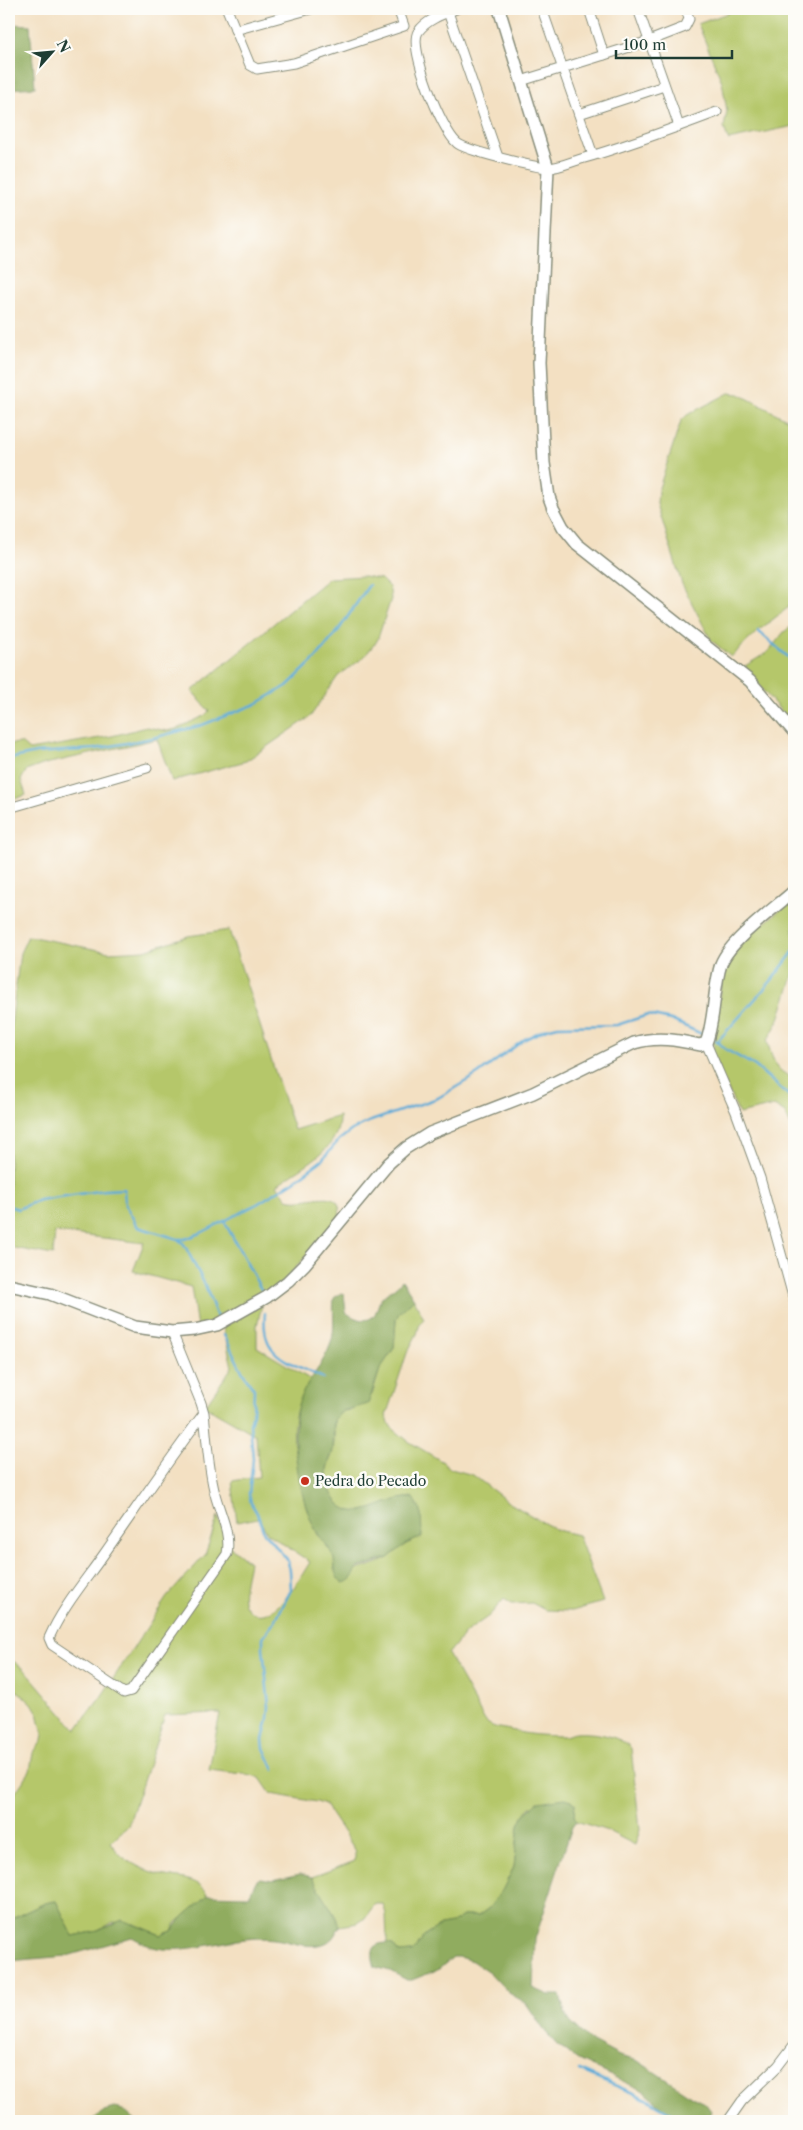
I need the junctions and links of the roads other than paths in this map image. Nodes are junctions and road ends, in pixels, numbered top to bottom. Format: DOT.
graph roads {
  1 [pos="227,9"];
  2 [pos="311,9"];
  3 [pos="398,9"];
  4 [pos="499,9"];
  5 [pos="542,9"];
  6 [pos="588,9"];
  7 [pos="638,9"];
  8 [pos="452,10"];
  9 [pos="687,11"];
  10 [pos="235,30"];
  11 [pos="649,42"];
  12 [pos="604,55"];
  13 [pos="564,69"];
  14 [pos="520,81"];
  15 [pos="664,86"];
  16 [pos="717,112"];
  17 [pos="579,114"];
  18 [pos="679,126"];
  19 [pos="593,156"];
  20 [pos="498,157"];
  21 [pos="548,168"];
  22 [pos="794,732"];
  23 [pos="148,768"];
  24 [pos="9,808"];
  25 [pos="794,891"];
  26 [pos="706,1043"];
  27 [pos="9,1285"];
  28 [pos="794,1300"];
  29 [pos="172,1332"];
  30 [pos="204,1413"];
  31 [pos="794,2045"];
  32 [pos="728,2121"];
  1 -- 10 [label="street"];
  2 -- 10 [label="street"];
  3 -- 10 [label="street"];
  4 -- 14 [label="street"];
  5 -- 13 [label="street"];
  6 -- 12 [label="street"];
  7 -- 11 [label="street"];
  8 -- 20 [label="street"];
  8 -- 20 [label="street"];
  9 -- 11 [label="street"];
  11 -- 12 [label="street"];
  11 -- 15 [label="street"];
  12 -- 13 [label="street"];
  13 -- 14 [label="street"];
  13 -- 17 [label="street"];
  14 -- 21 [label="street"];
  15 -- 17 [label="street"];
  15 -- 18 [label="street"];
  16 -- 18 [label="street"];
  17 -- 19 [label="street"];
  18 -- 19 [label="street"];
  19 -- 21 [label="street"];
  20 -- 21 [label="street"];
  21 -- 22 [label="street"];
  23 -- 24 [label="street"];
  25 -- 26 [label="street"];
  26 -- 28 [label="street"];
  26 -- 29 [label="street"];
  27 -- 29 [label="street"];
  29 -- 30 [label="street"];
  30 -- 30 [label="street"];
  31 -- 32 [label="street"];
}
